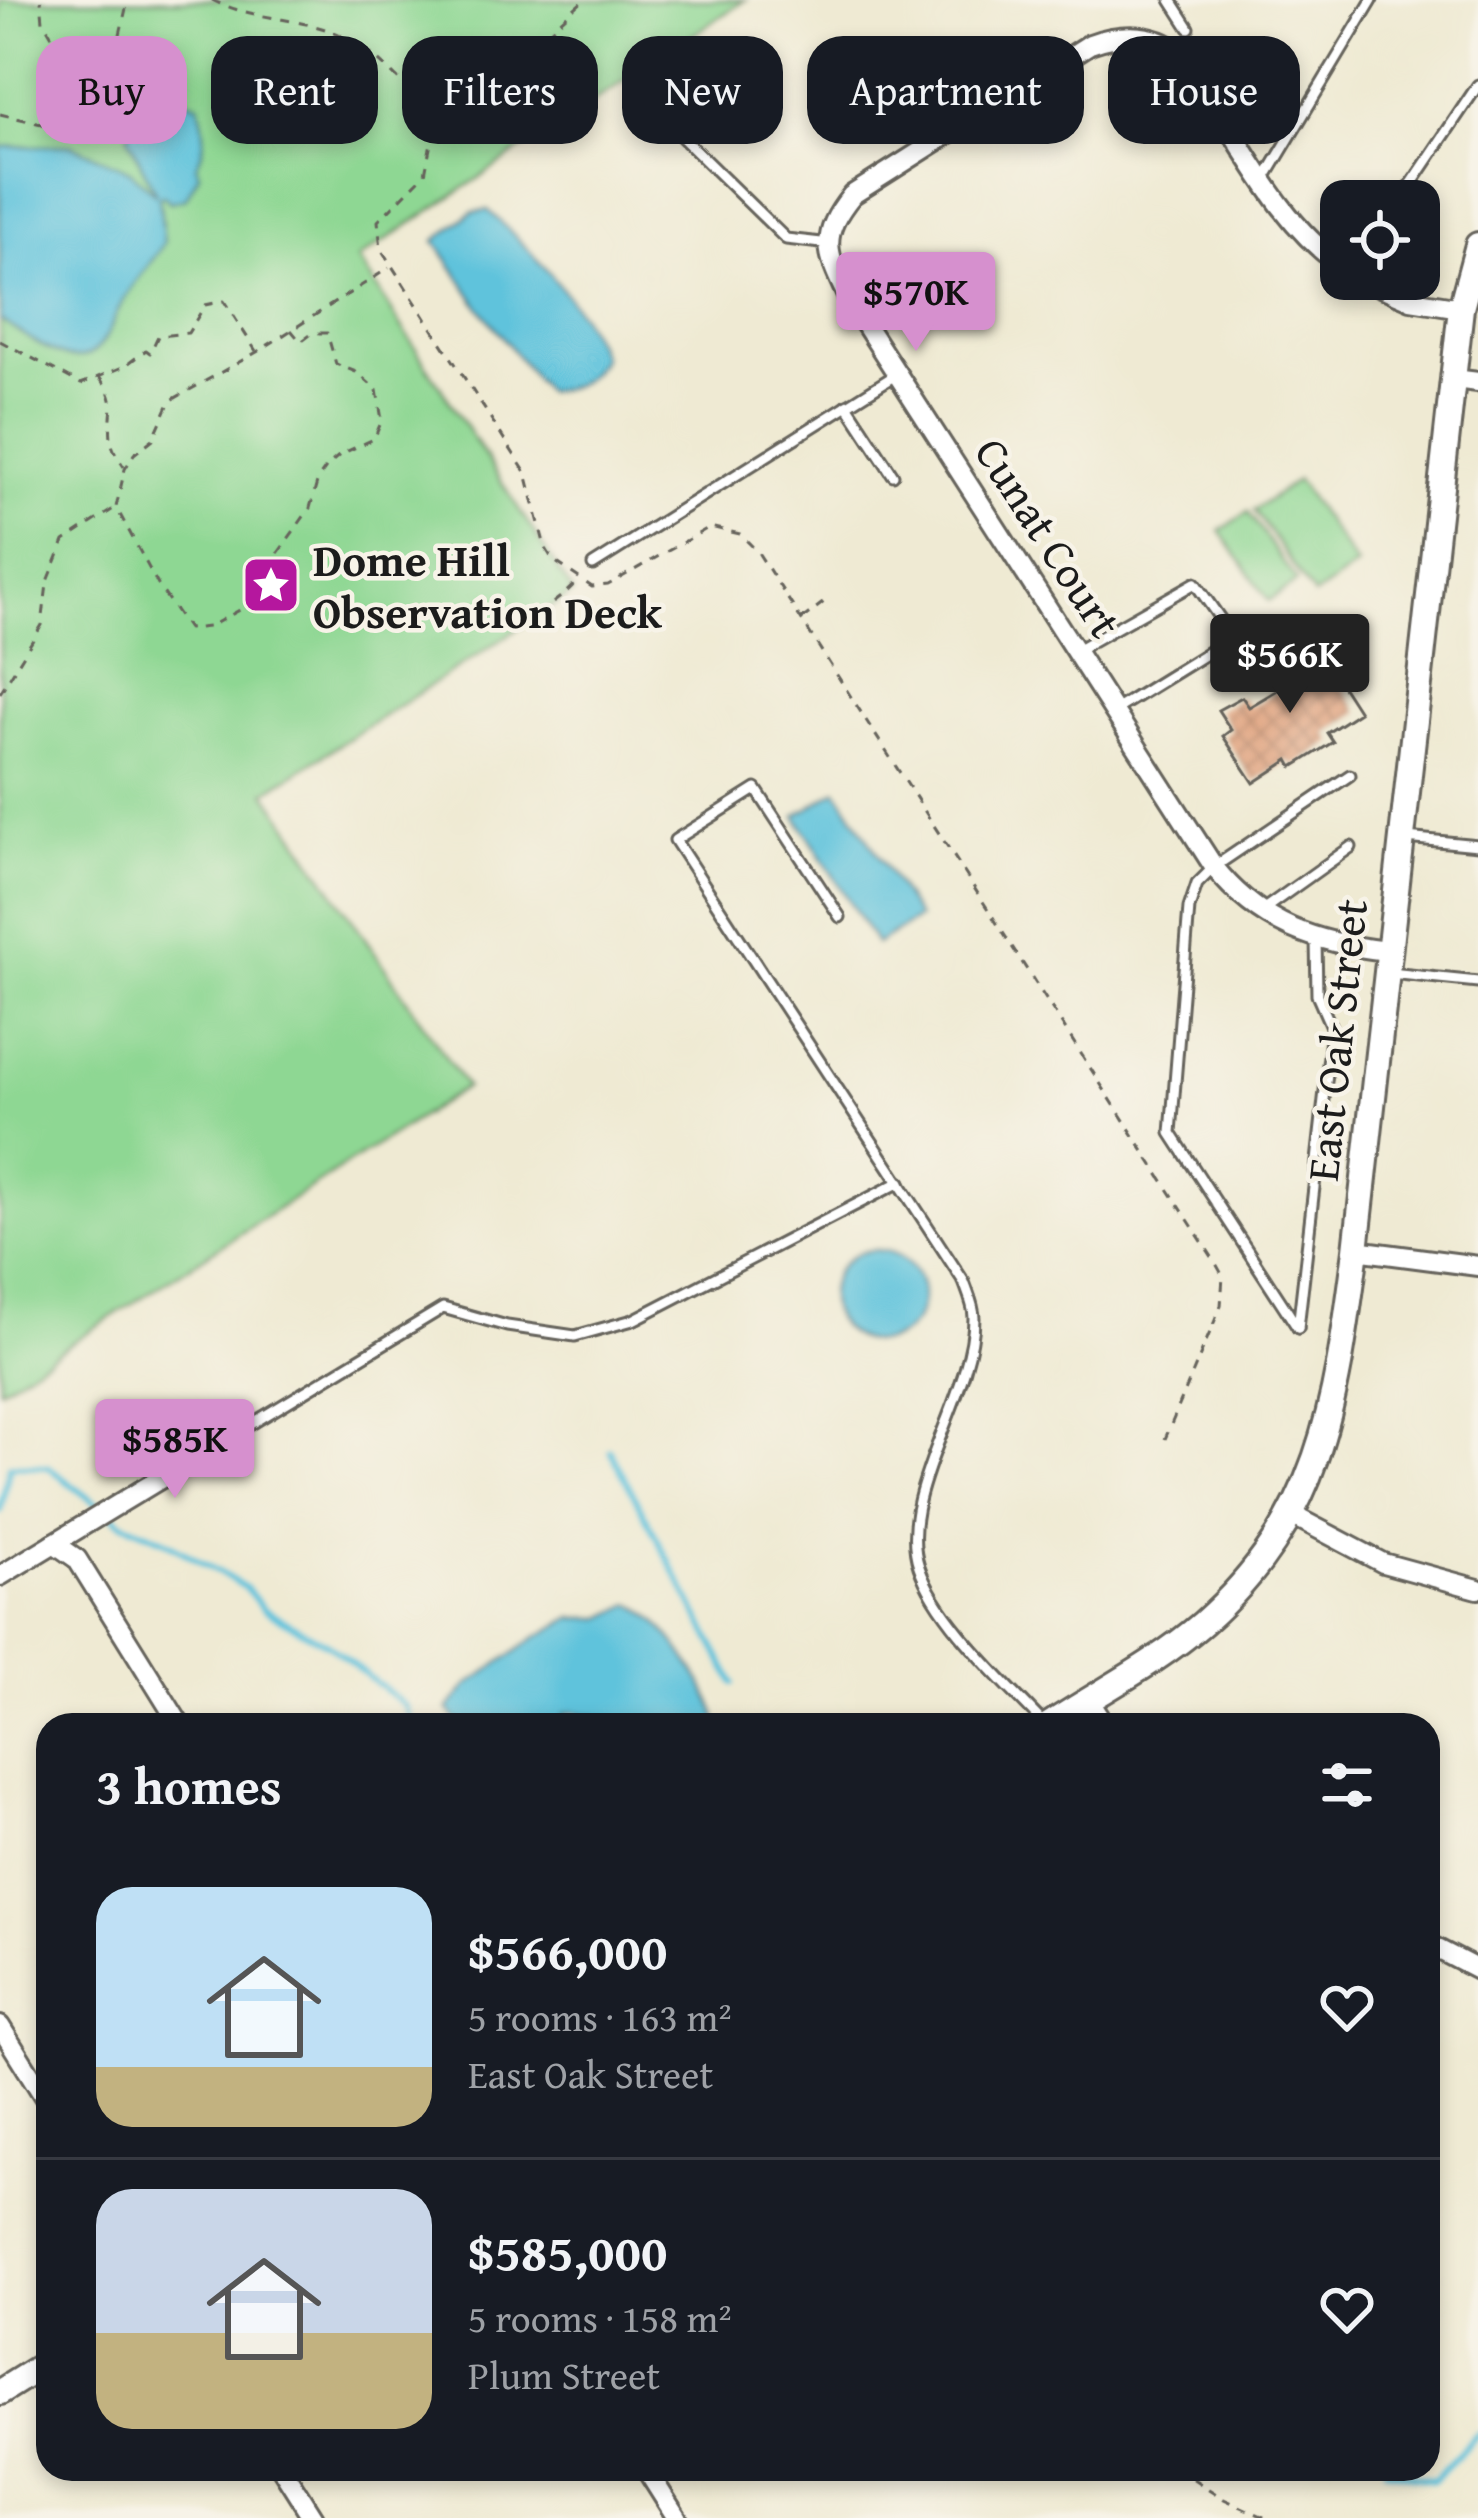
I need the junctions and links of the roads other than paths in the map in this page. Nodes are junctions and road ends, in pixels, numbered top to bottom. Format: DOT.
graph roads {
  1 [pos="1171,0"];
  2 [pos="1372,0"];
  3 [pos="1190,28"];
  4 [pos="1478,85"];
  5 [pos="689,144"];
  6 [pos="1264,180"];
  7 [pos="1414,180"];
  8 [pos="830,244"];
  9 [pos="1478,244"];
  10 [pos="1320,251"];
  11 [pos="1412,300"];
  12 [pos="1461,308"];
  13 [pos="897,374"];
  14 [pos="1466,380"];
  15 [pos="847,405"];
  16 [pos="893,475"];
  17 [pos="593,565"];
  18 [pos="1075,650"];
  19 [pos="1114,711"];
  20 [pos="1351,775"];
  21 [pos="1402,837"];
  22 [pos="1478,845"];
  23 [pos="1351,847"];
  24 [pos="1214,867"];
  25 [pos="1259,913"];
  26 [pos="840,917"];
  27 [pos="1316,939"];
  28 [pos="1386,962"];
  29 [pos="1478,982"];
  30 [pos="900,1182"];
  31 [pos="1356,1250"];
  32 [pos="1478,1265"];
  33 [pos="193,1459"];
  34 [pos="1292,1516"];
  35 [pos="54,1543"];
  36 [pos="0,1576"];
  37 [pos="1478,1589"];
  38 [pos="1088,1699"];
  39 [pos="172,1713"];
  40 [pos="1036,1713"];
  41 [pos="1066,1713"];
  42 [pos="1097,1713"];
  43 [pos="1440,1950"];
  44 [pos="1478,1970"];
  45 [pos="0,2026"];
  46 [pos="36,2084"];
  47 [pos="36,2370"];
  48 [pos="0,2392"];
  49 [pos="289,2481"];
  50 [pos="654,2481"];
  51 [pos="314,2518"];
  52 [pos="677,2518"];
  1 -- 3 [label="lane"];
  2 -- 6 [label="lane"];
  4 -- 7 [label="lane"];
  5 -- 8 [label="lane"];
  6 -- 8 [label="street"];
  6 -- 10 [label="street"];
  8 -- 13 [label="street, Cunat Court"];
  9 -- 12 [label="street, East Oak Street"];
  11 -- 12 [label="street"];
  12 -- 14 [label="street, East Oak Street"];
  13 -- 15 [label="lane"];
  13 -- 18 [label="street, Cunat Court"];
  14 -- 21 [label="street, East Oak Street"];
  15 -- 16 [label="lane"];
  15 -- 17 [label="lane"];
  18 -- 19 [label="street, Cunat Court"];
  18 -- 19 [label="lane"];
  19 -- 24 [label="street, Cunat Court"];
  20 -- 24 [label="lane"];
  21 -- 22 [label="lane"];
  21 -- 28 [label="street, East Oak Street"];
  23 -- 25 [label="lane"];
  24 -- 25 [label="street, Cunat Court"];
  24 -- 27 [label="lane"];
  25 -- 27 [label="street, Cunat Court"];
  26 -- 30 [label="lane"];
  27 -- 28 [label="street, Cunat Court"];
  28 -- 29 [label="lane"];
  28 -- 31 [label="street, East Oak Street"];
  30 -- 33 [label="lane"];
  30 -- 40 [label="lane"];
  31 -- 32 [label="street"];
  31 -- 34 [label="street, East Oak Street"];
  33 -- 35 [label="street"];
  34 -- 37 [label="street"];
  34 -- 38 [label="street, East Oak Street"];
  35 -- 36 [label="street"];
  35 -- 39 [label="street"];
  38 -- 41 [label="street, East Oak Street"];
  38 -- 42 [label="street"];
  43 -- 44 [label="street"];
  45 -- 46 [label="street"];
  47 -- 48 [label="street"];
  49 -- 51 [label="street"];
  50 -- 52 [label="street"];
}
